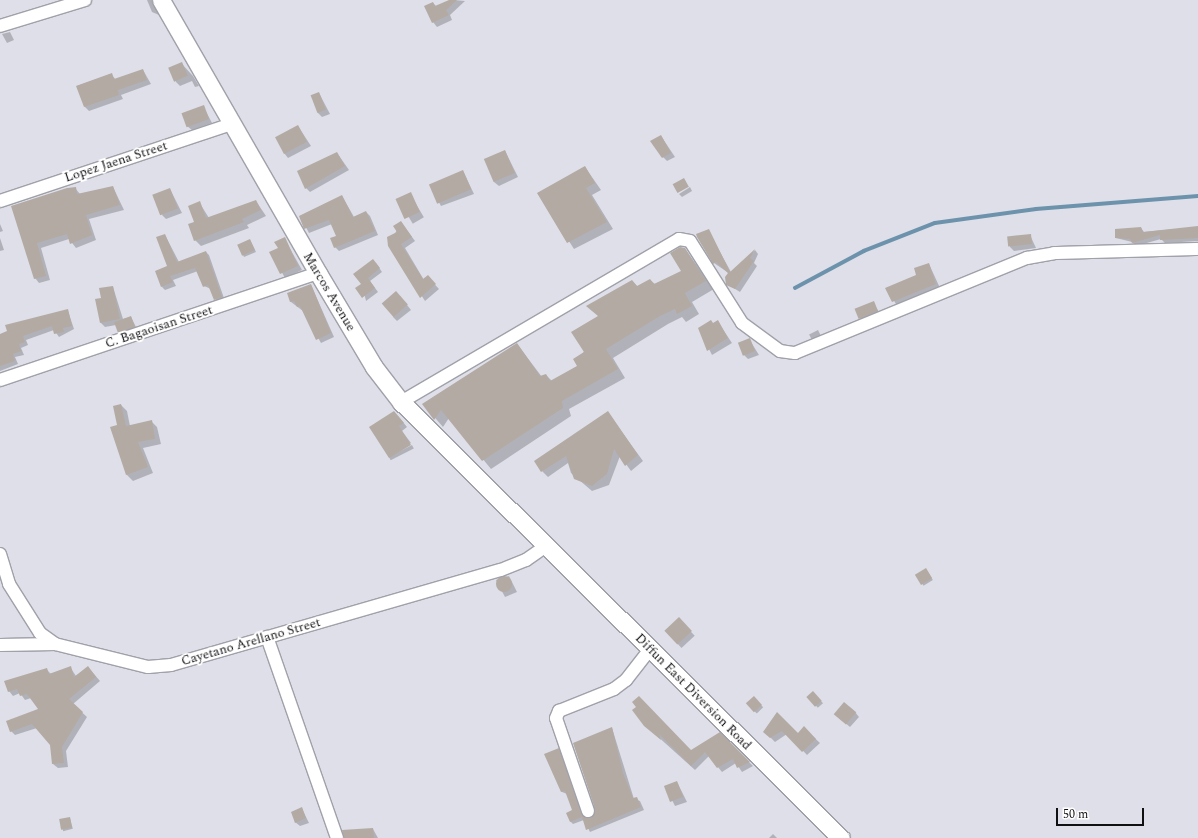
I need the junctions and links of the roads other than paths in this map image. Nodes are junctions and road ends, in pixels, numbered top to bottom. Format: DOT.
graph roads {
  1 [pos="85,0"];
  2 [pos="161,0"];
  3 [pos="0,26"];
  4 [pos="232,124"];
  5 [pos="0,201"];
  6 [pos="1198,249"];
  7 [pos="318,273"];
  8 [pos="0,380"];
  9 [pos="401,402"];
  10 [pos="546,546"];
  11 [pos="0,554"];
  12 [pos="267,637"];
  13 [pos="55,644"];
  14 [pos="0,645"];
  15 [pos="650,649"];
  16 [pos="588,811"];
  17 [pos="337,838"];
  18 [pos="841,838"];
  1 -- 3 [label="street"];
  2 -- 4 [label="main road, Marcos Avenue"];
  4 -- 5 [label="street, Lopez Jaena Street"];
  4 -- 7 [label="main road, Marcos Avenue"];
  6 -- 9 [label="street"];
  7 -- 8 [label="street, C. Bagaoisan Street"];
  7 -- 9 [label="main road, Marcos Avenue"];
  9 -- 10 [label="main road, Marcos Avenue"];
  10 -- 12 [label="street, Cayetano Arellano Street"];
  10 -- 15 [label="main road, Diffun East Diversion Road"];
  11 -- 13 [label="street, Cayetano Arellano Street"];
  12 -- 13 [label="street, Cayetano Arellano Street"];
  12 -- 17 [label="street"];
  13 -- 14 [label="street"];
  15 -- 16 [label="street"];
  15 -- 18 [label="main road, Diffun East Diversion Road"];
}
